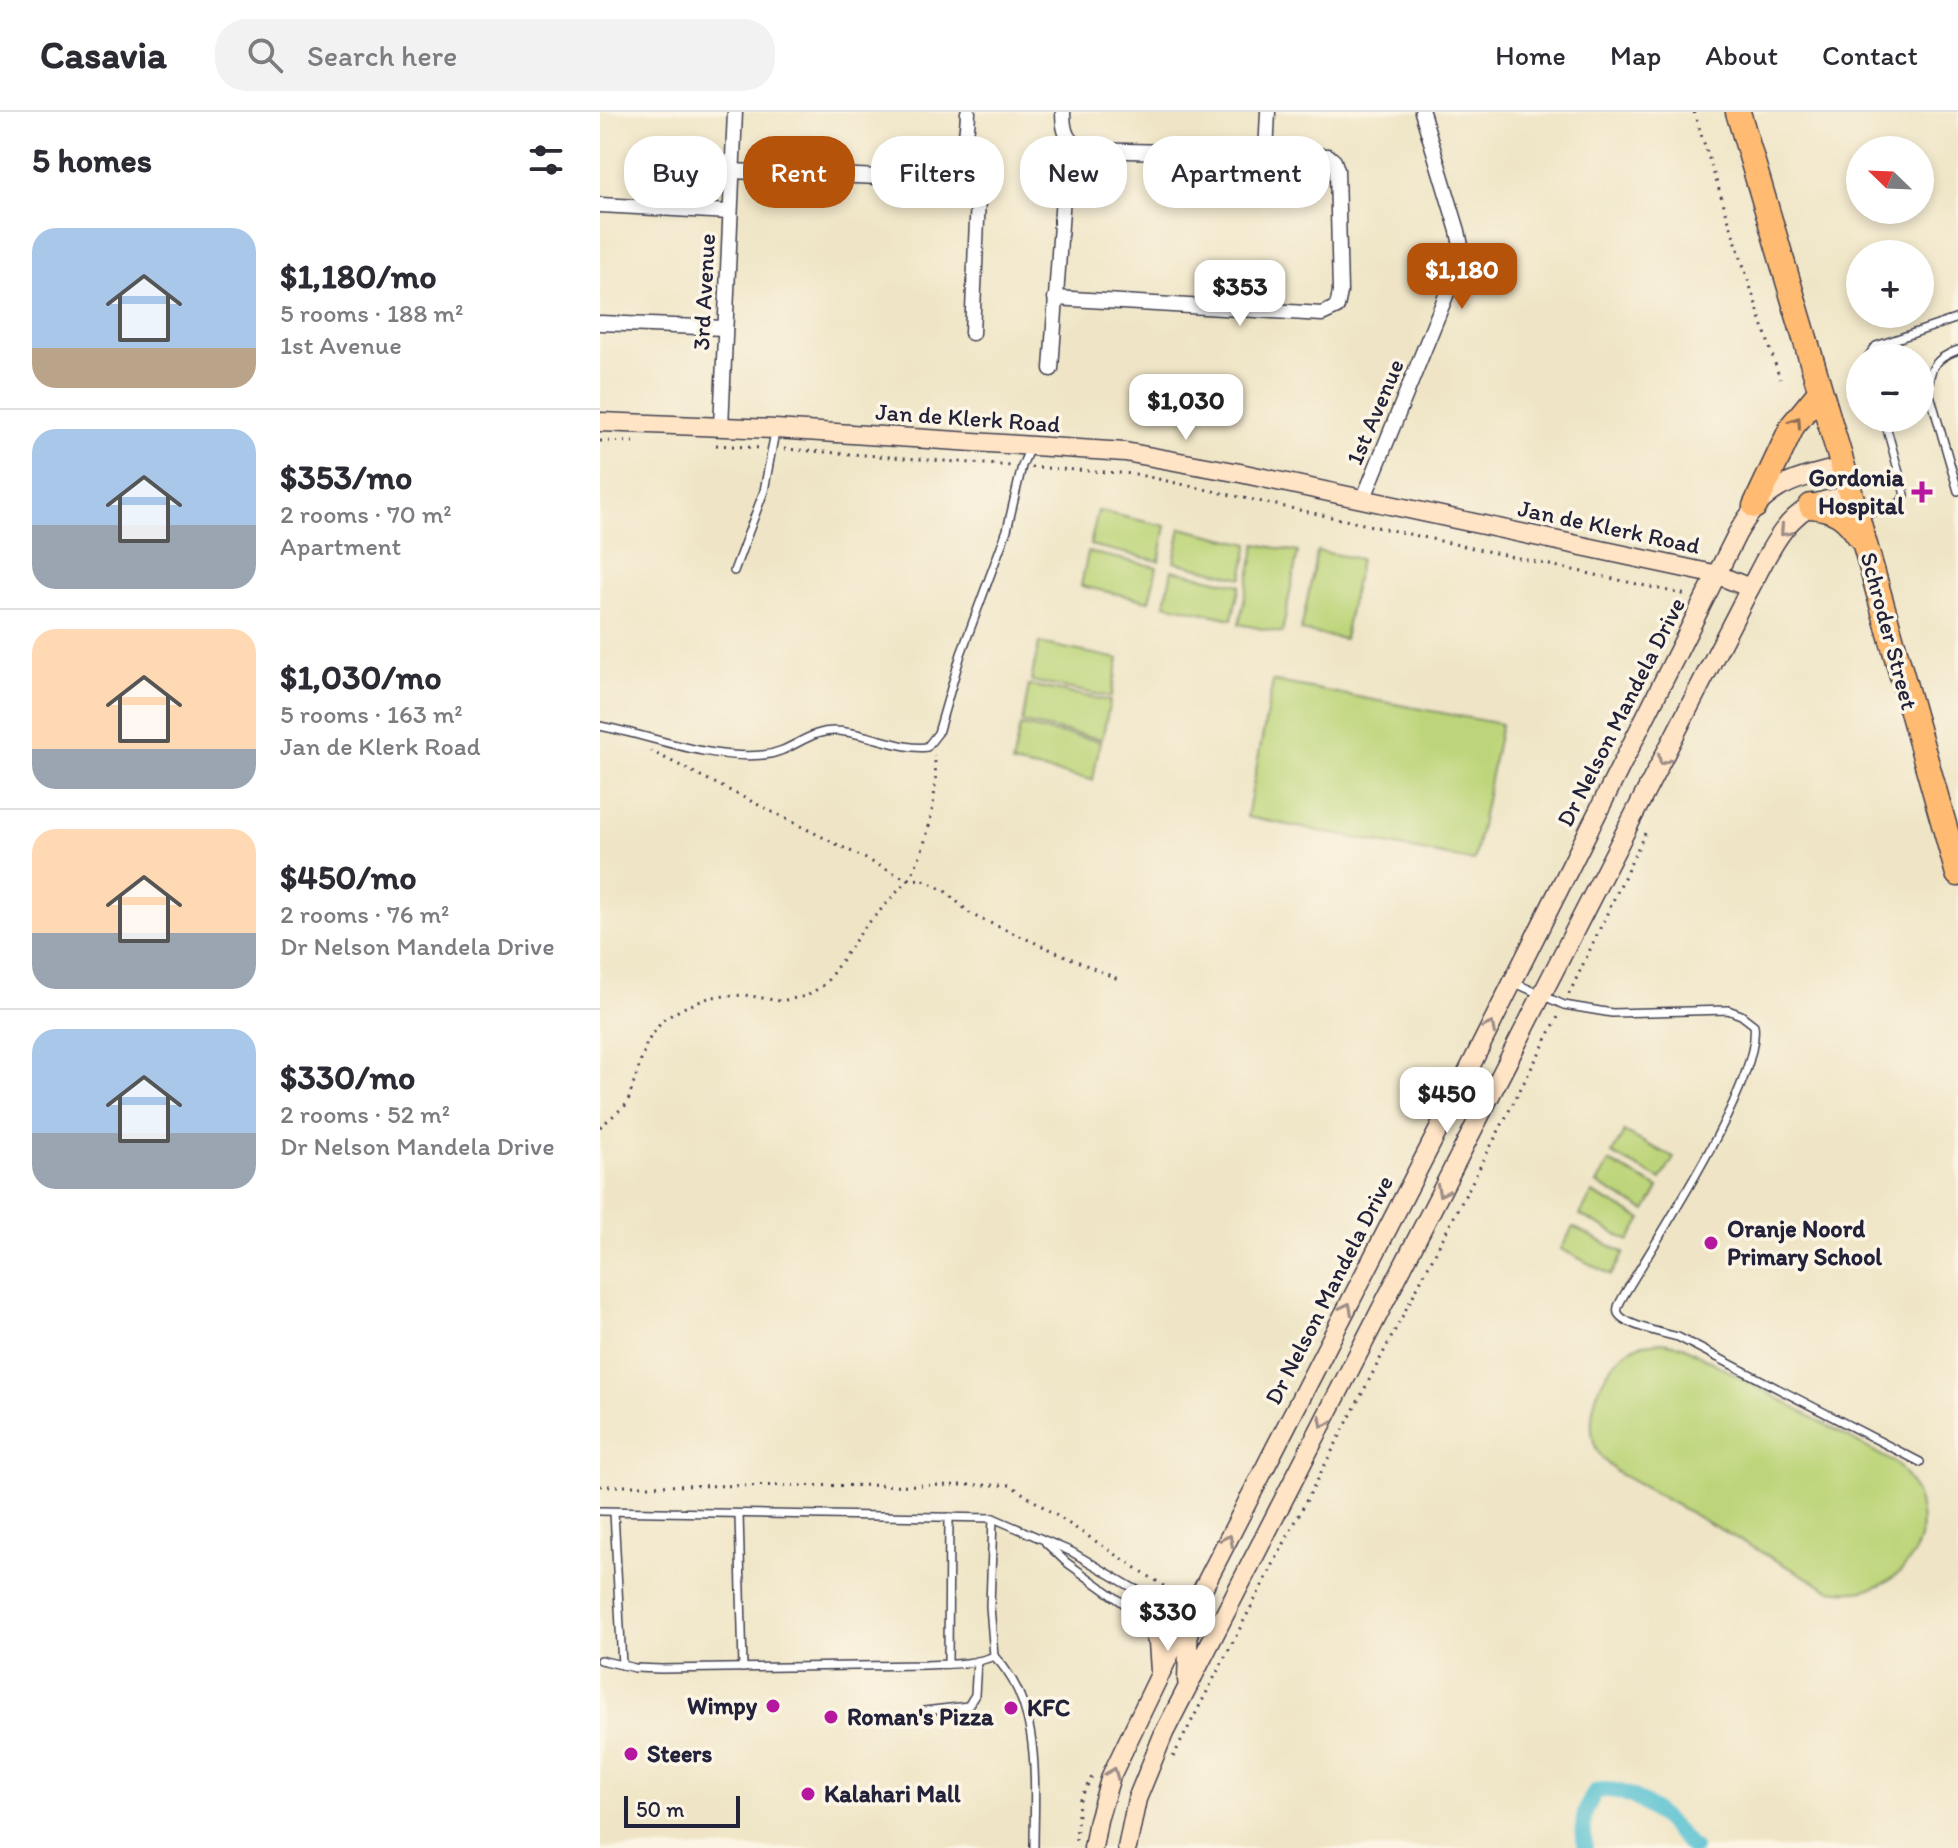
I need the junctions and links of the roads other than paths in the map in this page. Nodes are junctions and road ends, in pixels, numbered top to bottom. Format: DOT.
graph roads {
  1 [pos="735,112"];
  2 [pos="968,112"];
  3 [pos="1063,112"];
  4 [pos="1268,112"];
  5 [pos="1422,112"];
  6 [pos="1738,112"];
  7 [pos="966,136"];
  8 [pos="1066,136"];
  9 [pos="1267,136"];
  10 [pos="1330,158"];
  11 [pos="731,171"];
  12 [pos="871,178"];
  13 [pos="600,205"];
  14 [pos="978,208"];
  15 [pos="1062,208"];
  16 [pos="730,212"];
  17 [pos="1055,298"];
  18 [pos="1958,318"];
  19 [pos="600,323"];
  20 [pos="724,328"];
  21 [pos="972,333"];
  22 [pos="1882,344"];
  23 [pos="1958,350"];
  24 [pos="1934,364"];
  25 [pos="1051,369"];
  26 [pos="1820,392"];
  27 [pos="1934,414"];
  28 [pos="600,422"];
  29 [pos="721,427"];
  30 [pos="775,429"];
  31 [pos="1888,432"];
  32 [pos="1031,445"];
  33 [pos="1843,467"];
  34 [pos="1958,491"];
  35 [pos="1363,500"];
  36 [pos="1755,506"];
  37 [pos="1811,506"];
  38 [pos="1854,506"];
  39 [pos="1867,550"];
  40 [pos="734,571"];
  41 [pos="1718,575"];
  42 [pos="1750,588"];
  43 [pos="600,726"];
  44 [pos="1958,874"];
  45 [pos="1513,982"];
  46 [pos="1543,996"];
  47 [pos="1920,1462"];
  48 [pos="600,1511"];
  49 [pos="614,1512"];
  50 [pos="739,1514"];
  51 [pos="949,1517"];
  52 [pos="993,1518"];
  53 [pos="1045,1541"];
  54 [pos="1235,1596"];
  55 [pos="1146,1620"];
  56 [pos="1185,1629"];
  57 [pos="994,1656"];
  58 [pos="600,1660"];
  59 [pos="977,1661"];
  60 [pos="948,1664"];
  61 [pos="622,1665"];
  62 [pos="743,1668"];
  63 [pos="1160,1674"];
  64 [pos="1187,1690"];
  65 [pos="924,1711"];
  66 [pos="1034,1848"];
  67 [pos="1093,1848"];
  68 [pos="1127,1848"];
  1 -- 11 [label="street, 3rd Avenue"];
  2 -- 7 [label="street"];
  3 -- 8 [label="street"];
  4 -- 9 [label="street"];
  5 -- 35 [label="street, 1st Avenue"];
  6 -- 26 [label="highway, Schroder Street"];
  10 -- 17 [label="street"];
  11 -- 12 [label="street"];
  11 -- 16 [label="street, 3rd Avenue"];
  13 -- 16 [label="street"];
  14 -- 21 [label="street"];
  15 -- 17 [label="street"];
  16 -- 20 [label="street, 3rd Avenue"];
  17 -- 25 [label="street"];
  18 -- 22 [label="lane"];
  19 -- 20 [label="street"];
  20 -- 29 [label="street, 3rd Avenue"];
  23 -- 24 [label="lane"];
  26 -- 33 [label="highway, Schroder Street"];
  36 -- 26 [label="highway, one-way"];
  27 -- 34 [label="lane"];
  28 -- 29 [label="street, Jan de Klerk Road"];
  29 -- 30 [label="street, Jan de Klerk Road"];
  30 -- 32 [label="street, Jan de Klerk Road"];
  30 -- 40 [label="lane"];
  31 -- 38 [label="lane"];
  32 -- 35 [label="street, Jan de Klerk Road"];
  32 -- 43 [label="lane"];
  33 -- 36 [label="street, Dr Nelson Mandela Drive"];
  33 -- 38 [label="highway, Schroder Street"];
  35 -- 41 [label="street, Jan de Klerk Road"];
  36 -- 41 [label="street, Dr Nelson Mandela Drive"];
  37 -- 38 [label="street"];
  37 -- 39 [label="highway"];
  37 -- 42 [label="street, one-way"];
  38 -- 39 [label="highway, Schroder Street"];
  39 -- 44 [label="highway, Schroder Street"];
  41 -- 42 [label="street, Jan de Klerk Road"];
  41 -- 45 [label="street, Dr Nelson Mandela Drive"];
  42 -- 46 [label="street, one-way"];
  45 -- 46 [label="lane"];
  56 -- 45 [label="street, Dr Nelson Mandela Drive, one-way"];
  46 -- 47 [label="lane"];
  46 -- 54 [label="street, one-way"];
  48 -- 49 [label="lane"];
  49 -- 50 [label="lane"];
  49 -- 61 [label="lane"];
  50 -- 51 [label="lane"];
  50 -- 62 [label="lane"];
  51 -- 52 [label="lane"];
  51 -- 60 [label="lane"];
  52 -- 53 [label="lane"];
  52 -- 57 [label="lane"];
  53 -- 55 [label="lane"];
  53 -- 56 [label="lane"];
  54 -- 56 [label="street"];
  54 -- 64 [label="street"];
  55 -- 56 [label="lane"];
  55 -- 63 [label="street"];
  56 -- 63 [label="street, Dr Nelson Mandela Drive"];
  56 -- 64 [label="street"];
  57 -- 59 [label="lane"];
  57 -- 66 [label="lane"];
  58 -- 61 [label="lane"];
  59 -- 60 [label="lane"];
  59 -- 65 [label="lane"];
  60 -- 62 [label="lane"];
  61 -- 62 [label="lane"];
  67 -- 63 [label="street, Dr Nelson Mandela Drive, one-way"];
  64 -- 68 [label="street"];
}
